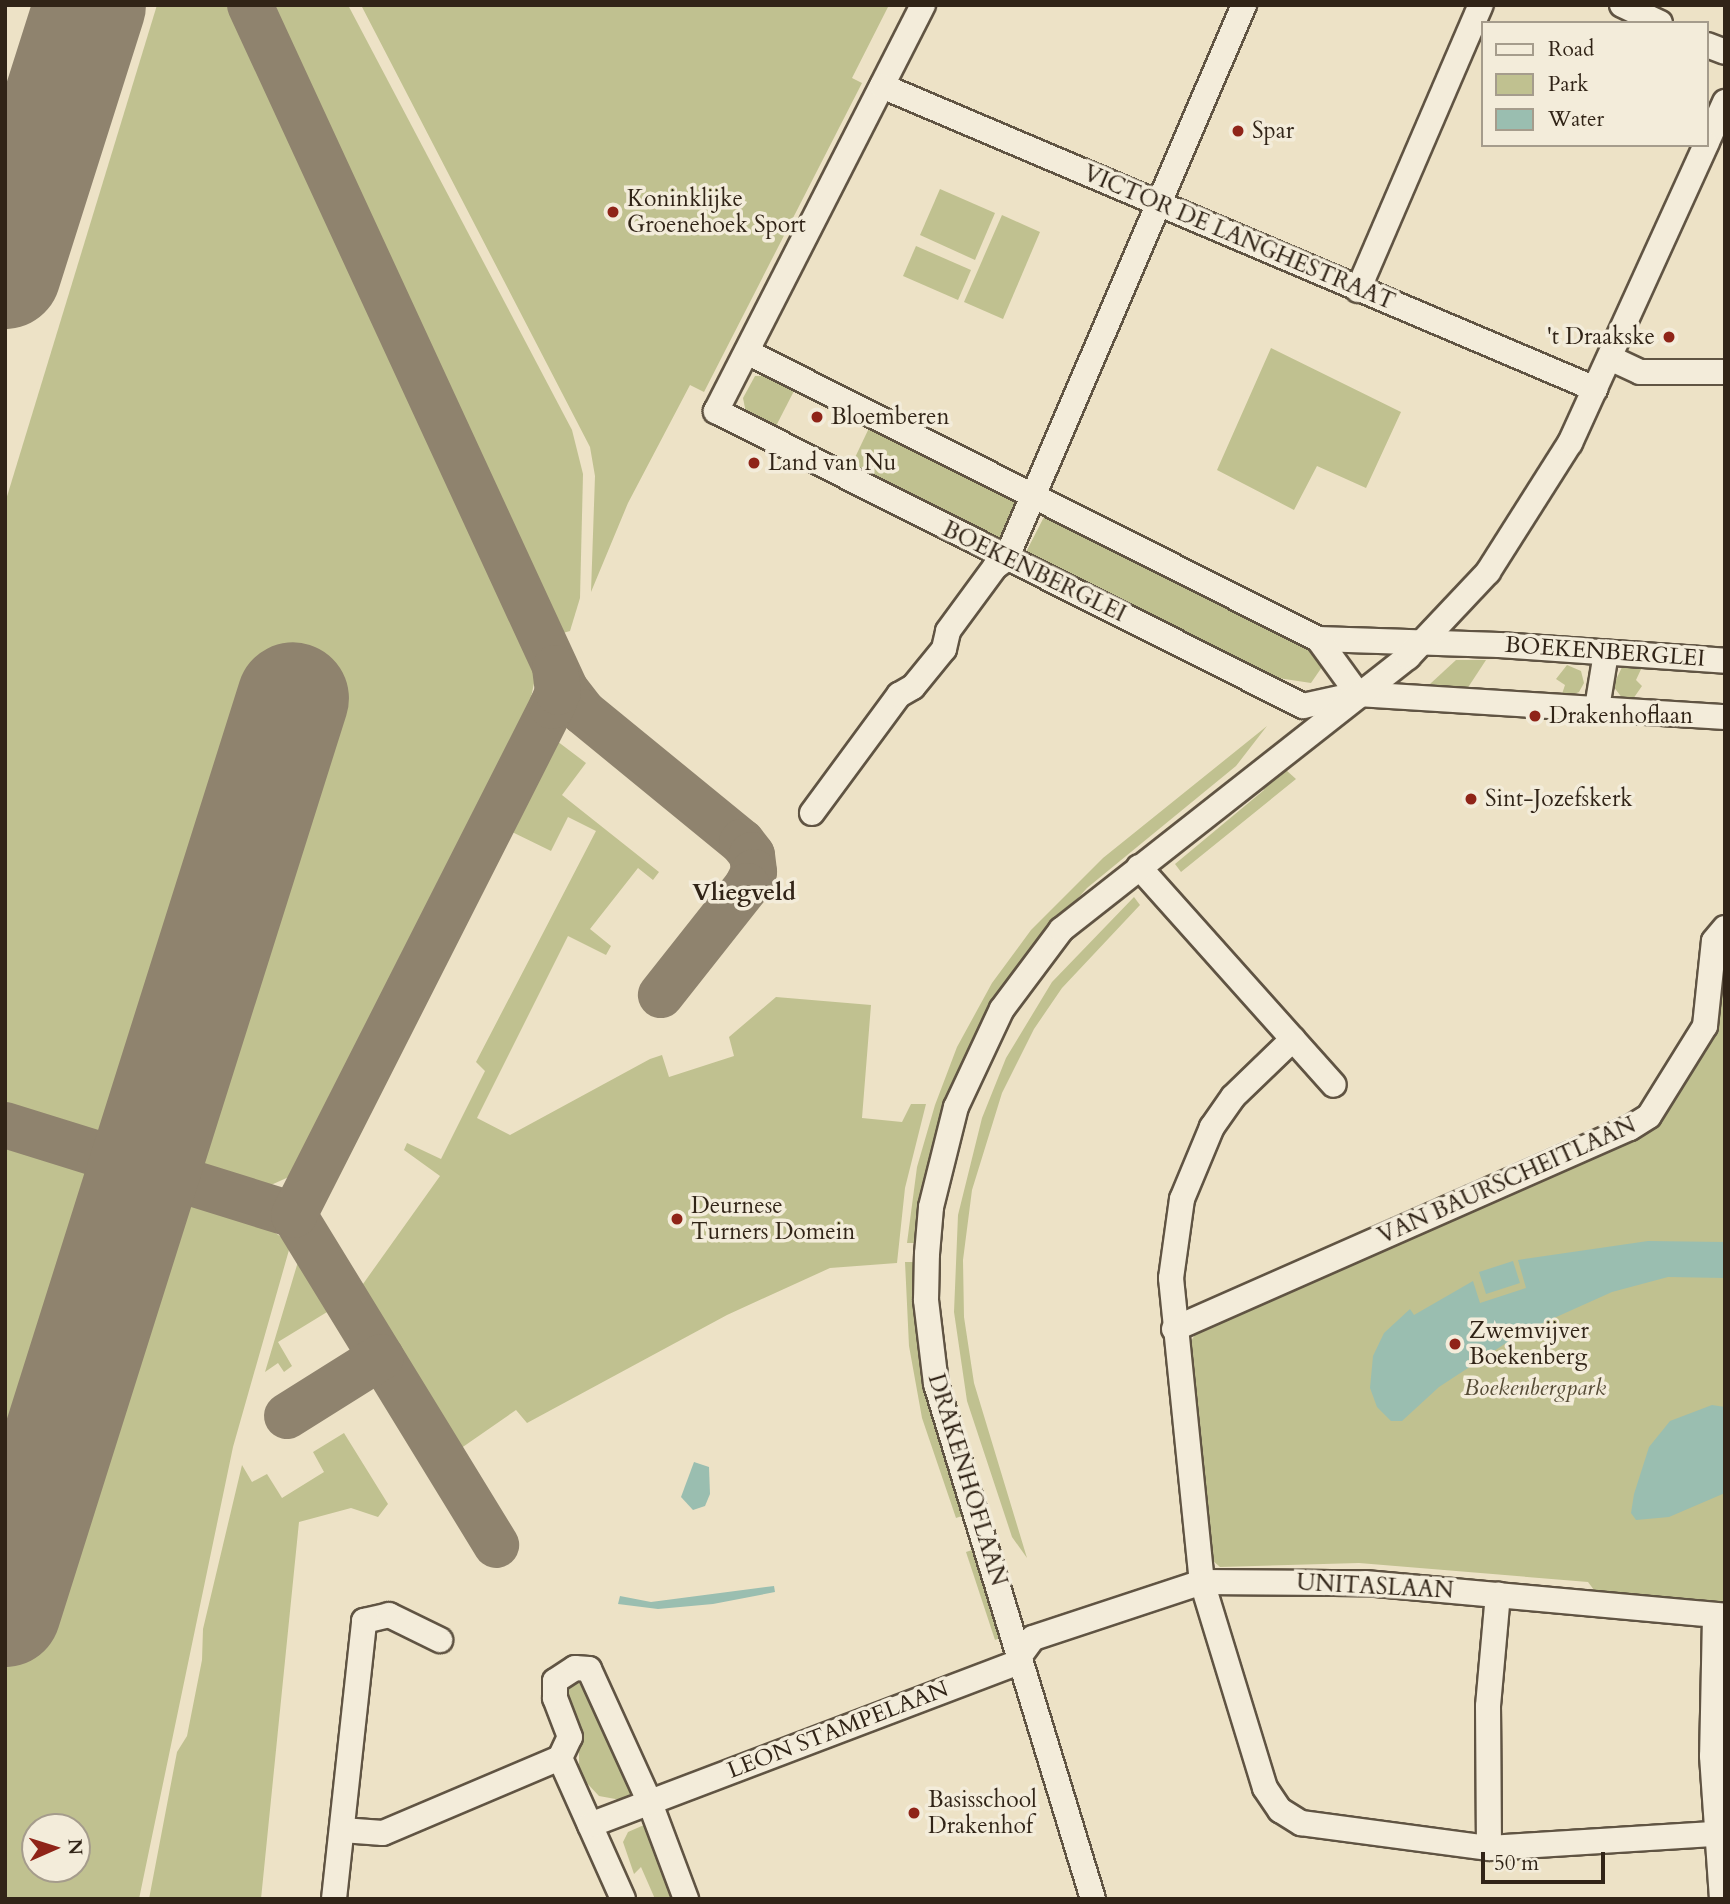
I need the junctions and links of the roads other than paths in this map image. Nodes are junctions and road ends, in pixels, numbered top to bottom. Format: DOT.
graph roads {
  1 [pos="923,5"];
  2 [pos="1244,5"];
  3 [pos="1481,5"];
  4 [pos="1622,5"];
  5 [pos="1656,21"];
  6 [pos="1709,45"];
  7 [pos="1725,52"];
  8 [pos="883,86"];
  9 [pos="1725,102"];
  10 [pos="1709,139"];
  11 [pos="1706,147"];
  12 [pos="1159,204"];
  13 [pos="1358,290"];
  14 [pos="747,352"];
  15 [pos="1610,358"];
  16 [pos="1725,372"];
  17 [pos="1595,389"];
  18 [pos="1035,499"];
  19 [pos="1006,559"];
  20 [pos="1318,639"];
  21 [pos="1424,642"];
  22 [pos="1606,653"];
  23 [pos="1725,661"];
  24 [pos="1358,694"];
  25 [pos="1597,708"];
  26 [pos="1725,717"];
  27 [pos="812,813"];
  28 [pos="1139,867"];
  29 [pos="1725,928"];
  30 [pos="1293,1039"];
  31 [pos="1334,1085"];
  32 [pos="1174,1329"];
  33 [pos="1202,1582"];
  34 [pos="1498,1594"];
  35 [pos="1720,1616"];
  36 [pos="440,1640"];
  37 [pos="1027,1644"];
  38 [pos="560,1758"];
  39 [pos="650,1803"];
  40 [pos="590,1825"];
  41 [pos="342,1830"];
  42 [pos="1721,1833"];
  43 [pos="1489,1848"];
  44 [pos="334,1899"];
  45 [pos="622,1899"];
  46 [pos="687,1899"];
  47 [pos="1093,1899"];
  48 [pos="1110,1899"];
  49 [pos="1722,1899"];
  1 -- 8 [label="street"];
  2 -- 12 [label="street"];
  3 -- 13 [label="street"];
  4 -- 5 [label="street"];
  6 -- 7 [label="street"];
  8 -- 12 [label="street, VICTOR DE LANGHESTRAAT"];
  8 -- 14 [label="street"];
  9 -- 10 [label="street, DRAKENHOFLAAN"];
  11 -- 15 [label="street, DRAKENHOFLAAN"];
  12 -- 13 [label="street, VICTOR DE LANGHESTRAAT"];
  12 -- 18 [label="street"];
  13 -- 17 [label="street, VICTOR DE LANGHESTRAAT"];
  14 -- 18 [label="street, BOEKENBERGLEI"];
  14 -- 19 [label="street, BOEKENBERGLEI"];
  15 -- 16 [label="street"];
  15 -- 17 [label="street, DRAKENHOFLAAN"];
  17 -- 21 [label="street, DRAKENHOFLAAN"];
  18 -- 19 [label="street"];
  18 -- 20 [label="street, BOEKENBERGLEI"];
  19 -- 24 [label="street, BOEKENBERGLEI"];
  19 -- 27 [label="street"];
  20 -- 21 [label="street, BOEKENBERGLEI"];
  20 -- 24 [label="street, BOEKENBERGLEI"];
  21 -- 22 [label="street, BOEKENBERGLEI"];
  21 -- 24 [label="street, DRAKENHOFLAAN"];
  22 -- 23 [label="street, BOEKENBERGLEI"];
  22 -- 25 [label="street"];
  24 -- 25 [label="street, BOEKENBERGLEI"];
  24 -- 28 [label="street, DRAKENHOFLAAN"];
  25 -- 26 [label="street, BOEKENBERGLEI"];
  28 -- 30 [label="street"];
  28 -- 37 [label="street, DRAKENHOFLAAN"];
  29 -- 32 [label="street, VAN BAURSCHEITLAAN"];
  30 -- 31 [label="street"];
  30 -- 32 [label="street"];
  32 -- 33 [label="street"];
  33 -- 34 [label="street, UNITASLAAN"];
  33 -- 37 [label="street, UNITASLAAN"];
  33 -- 43 [label="street"];
  34 -- 35 [label="street, UNITASLAAN"];
  34 -- 43 [label="street"];
  35 -- 42 [label="street"];
  36 -- 41 [label="street"];
  37 -- 39 [label="street, LEON STAMPELAAN"];
  37 -- 47 [label="street, DRAKENHOFLAAN"];
  37 -- 48 [label="street, DRAKENHOFLAAN"];
  38 -- 39 [label="street"];
  38 -- 40 [label="street"];
  38 -- 41 [label="street"];
  39 -- 40 [label="street, LEON STAMPELAAN"];
  39 -- 46 [label="street"];
  40 -- 45 [label="street"];
  41 -- 44 [label="street"];
  42 -- 43 [label="street"];
  42 -- 49 [label="street"];
}
